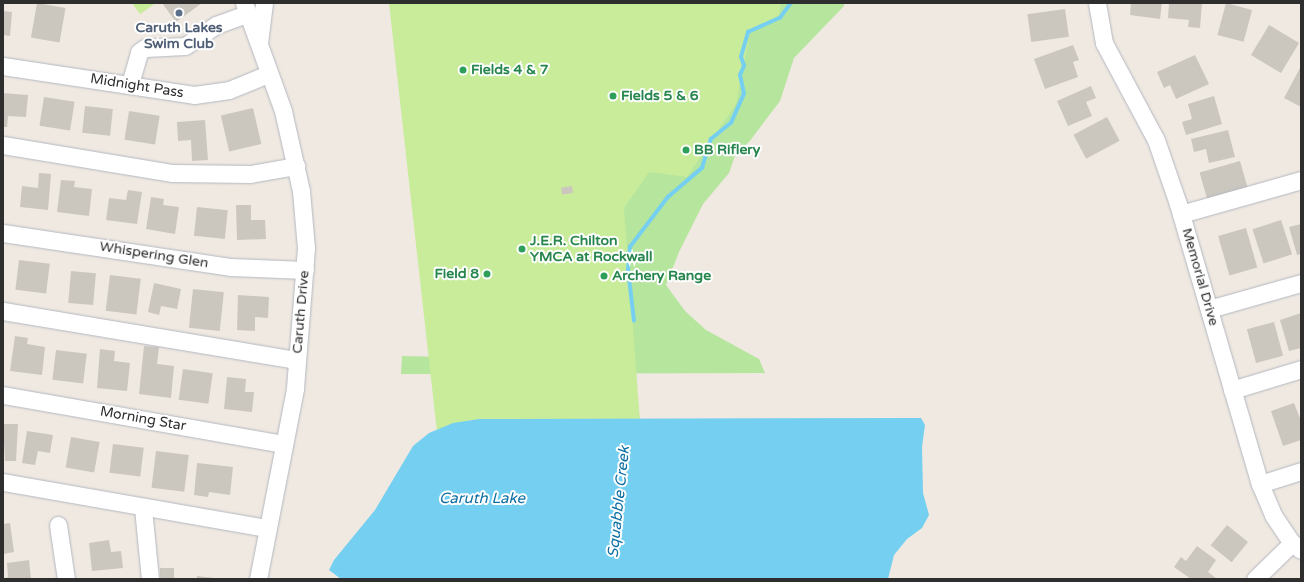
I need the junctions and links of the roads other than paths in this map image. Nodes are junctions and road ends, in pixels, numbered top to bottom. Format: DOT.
graph roads {
  1 [pos="264,3"];
  2 [pos="1097,3"];
  3 [pos="246,9"];
  4 [pos="258,49"];
  5 [pos="3,66"];
  6 [pos="268,74"];
  7 [pos="130,84"];
  8 [pos="3,145"];
  9 [pos="296,166"];
  10 [pos="1301,180"];
  11 [pos="1181,214"];
  12 [pos="3,233"];
  13 [pos="305,270"];
  14 [pos="1301,283"];
  15 [pos="1209,309"];
  16 [pos="3,311"];
  17 [pos="297,360"];
  18 [pos="1301,369"];
  19 [pos="1232,390"];
  20 [pos="3,395"];
  21 [pos="283,444"];
  22 [pos="1301,471"];
  23 [pos="3,482"];
  24 [pos="1260,484"];
  25 [pos="142,508"];
  26 [pos="58,525"];
  27 [pos="267,528"];
  28 [pos="1297,547"];
  29 [pos="66,579"];
  30 [pos="150,579"];
  31 [pos="258,579"];
  32 [pos="1255,579"];
  1 -- 4 [label="street, Caruth Drive"];
  2 -- 11 [label="street, Memorial Drive"];
  3 -- 4 [label="street, Caruth Drive"];
  3 -- 7 [label="street"];
  4 -- 6 [label="street, Caruth Drive"];
  5 -- 7 [label="street, Midnight Pass"];
  6 -- 7 [label="street, Midnight Pass"];
  6 -- 9 [label="street, Caruth Drive"];
  8 -- 9 [label="street"];
  9 -- 13 [label="street, Caruth Drive"];
  10 -- 11 [label="street"];
  11 -- 15 [label="street, Memorial Drive"];
  12 -- 13 [label="street, Whispering Glen"];
  13 -- 17 [label="street, Caruth Drive"];
  14 -- 15 [label="street"];
  15 -- 19 [label="street, Memorial Drive"];
  16 -- 17 [label="street"];
  17 -- 21 [label="street, Caruth Drive"];
  18 -- 19 [label="street"];
  19 -- 24 [label="street, Memorial Drive"];
  20 -- 21 [label="street, Morning Star"];
  21 -- 27 [label="street, Caruth Drive"];
  22 -- 24 [label="street"];
  23 -- 25 [label="street"];
  24 -- 28 [label="street, Memorial Drive"];
  25 -- 27 [label="street"];
  25 -- 30 [label="street"];
  26 -- 29 [label="street"];
  27 -- 31 [label="street, Caruth Drive"];
  28 -- 32 [label="street"];
}
